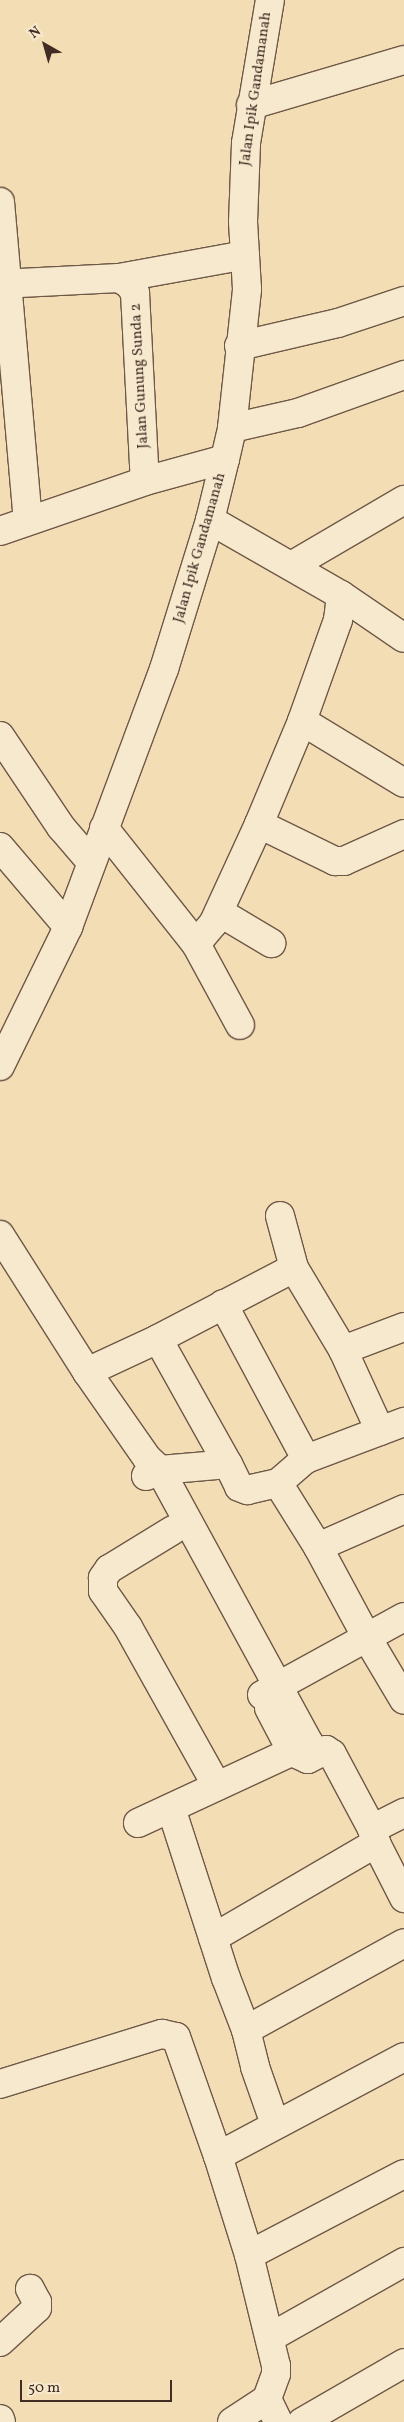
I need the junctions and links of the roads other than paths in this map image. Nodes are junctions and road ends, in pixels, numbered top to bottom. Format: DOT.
graph roads {
  1 [pos="270,0"];
  2 [pos="404,60"];
  3 [pos="251,105"];
  4 [pos="0,202"];
  5 [pos="245,255"];
  6 [pos="119,278"];
  7 [pos="3,284"];
  8 [pos="404,301"];
  9 [pos="239,346"];
  10 [pos="404,375"];
  11 [pos="232,428"];
  12 [pos="226,459"];
  13 [pos="145,481"];
  14 [pos="404,500"];
  15 [pos="211,514"];
  16 [pos="28,520"];
  17 [pos="0,531"];
  18 [pos="296,562"];
  19 [pos="341,595"];
  20 [pos="404,638"];
  21 [pos="302,721"];
  22 [pos="0,736"];
  23 [pos="404,783"];
  24 [pos="259,824"];
  25 [pos="104,828"];
  26 [pos="404,834"];
  27 [pos="0,846"];
  28 [pos="91,862"];
  29 [pos="219,912"];
  30 [pos="68,928"];
  31 [pos="271,943"];
  32 [pos="196,944"];
  33 [pos="240,1025"];
  34 [pos="0,1066"];
  35 [pos="280,1216"];
  36 [pos="0,1235"];
  37 [pos="294,1268"];
  38 [pos="223,1304"];
  39 [pos="404,1328"];
  40 [pos="158,1339"];
  41 [pos="343,1350"];
  42 [pos="87,1372"];
  43 [pos="392,1427"];
  44 [pos="306,1459"];
  45 [pos="228,1464"];
  46 [pos="150,1468"];
  47 [pos="278,1483"];
  48 [pos="404,1509"];
  49 [pos="173,1530"];
  50 [pos="318,1547"];
  51 [pos="211,1580"];
  52 [pos="404,1617"];
  53 [pos="366,1636"];
  54 [pos="270,1691"];
  55 [pos="404,1700"];
  56 [pos="303,1751"];
  57 [pos="217,1786"];
  58 [pos="171,1808"];
  59 [pos="404,1813"];
  60 [pos="138,1823"];
  61 [pos="374,1836"];
  62 [pos="404,1898"];
  63 [pos="213,1938"];
  64 [pos="404,1943"];
  65 [pos="246,2030"];
  66 [pos="404,2057"];
  67 [pos="0,2084"];
  68 [pos="275,2124"];
  69 [pos="218,2156"];
  70 [pos="404,2174"];
  71 [pos="249,2255"];
  72 [pos="404,2262"];
  73 [pos="30,2289"];
  74 [pos="271,2338"];
  75 [pos="0,2342"];
  76 [pos="404,2362"];
  77 [pos="273,2411"];
  78 [pos="232,2422"];
  79 [pos="302,2422"];
  1 -- 3 [label="street, Jalan Ipik Gandamanah"];
  2 -- 3 [label="street"];
  3 -- 5 [label="street, Jalan Ipik Gandamanah"];
  4 -- 7 [label="street"];
  5 -- 6 [label="street"];
  5 -- 9 [label="street, Jalan Ipik Gandamanah"];
  6 -- 7 [label="street"];
  6 -- 13 [label="street, Jalan Gunung Sunda 2"];
  7 -- 16 [label="street"];
  8 -- 9 [label="street"];
  9 -- 11 [label="street, Jalan Ipik Gandamanah"];
  10 -- 11 [label="street"];
  11 -- 12 [label="street, Jalan Ipik Gandamanah"];
  12 -- 13 [label="street"];
  12 -- 15 [label="street, Jalan Ipik Gandamanah"];
  13 -- 16 [label="street"];
  14 -- 18 [label="street"];
  15 -- 18 [label="street"];
  15 -- 25 [label="street, Jalan Ipik Gandamanah"];
  16 -- 17 [label="street"];
  18 -- 19 [label="street"];
  19 -- 20 [label="street"];
  19 -- 21 [label="street"];
  21 -- 23 [label="street"];
  21 -- 24 [label="street"];
  22 -- 28 [label="street"];
  24 -- 26 [label="street"];
  24 -- 29 [label="street"];
  25 -- 28 [label="street, Jalan Ipik Gandamanah"];
  25 -- 32 [label="street"];
  27 -- 30 [label="street"];
  28 -- 30 [label="street, Jalan Ipik Gandamanah"];
  29 -- 31 [label="street"];
  29 -- 32 [label="street"];
  30 -- 34 [label="street, Jalan Ipik Gandamanah"];
  32 -- 33 [label="street"];
  35 -- 37 [label="street"];
  36 -- 42 [label="street"];
  37 -- 38 [label="street"];
  37 -- 41 [label="street"];
  38 -- 40 [label="street"];
  38 -- 44 [label="street"];
  39 -- 41 [label="street"];
  40 -- 42 [label="street"];
  40 -- 45 [label="street"];
  41 -- 43 [label="street"];
  42 -- 46 [label="street"];
  43 -- 44 [label="street"];
  44 -- 47 [label="street"];
  45 -- 46 [label="street"];
  45 -- 47 [label="street"];
  46 -- 49 [label="street"];
  46 -- 51 [label="street"];
  47 -- 50 [label="street"];
  48 -- 50 [label="street"];
  49 -- 51 [label="street"];
  49 -- 57 [label="street"];
  50 -- 53 [label="street"];
  51 -- 54 [label="street"];
  52 -- 53 [label="street"];
  53 -- 54 [label="street"];
  53 -- 55 [label="street"];
  54 -- 56 [label="street"];
  56 -- 57 [label="street"];
  56 -- 61 [label="street"];
  57 -- 58 [label="street"];
  58 -- 60 [label="street"];
  58 -- 63 [label="street"];
  59 -- 61 [label="street"];
  61 -- 62 [label="street"];
  61 -- 63 [label="street"];
  63 -- 65 [label="street"];
  64 -- 65 [label="street"];
  65 -- 68 [label="street"];
  66 -- 68 [label="street"];
  67 -- 69 [label="street"];
  68 -- 69 [label="street"];
  69 -- 71 [label="street"];
  70 -- 71 [label="street"];
  71 -- 74 [label="street"];
  72 -- 74 [label="street"];
  73 -- 75 [label="street"];
  74 -- 77 [label="street"];
  76 -- 79 [label="street"];
  77 -- 78 [label="street"];
}
